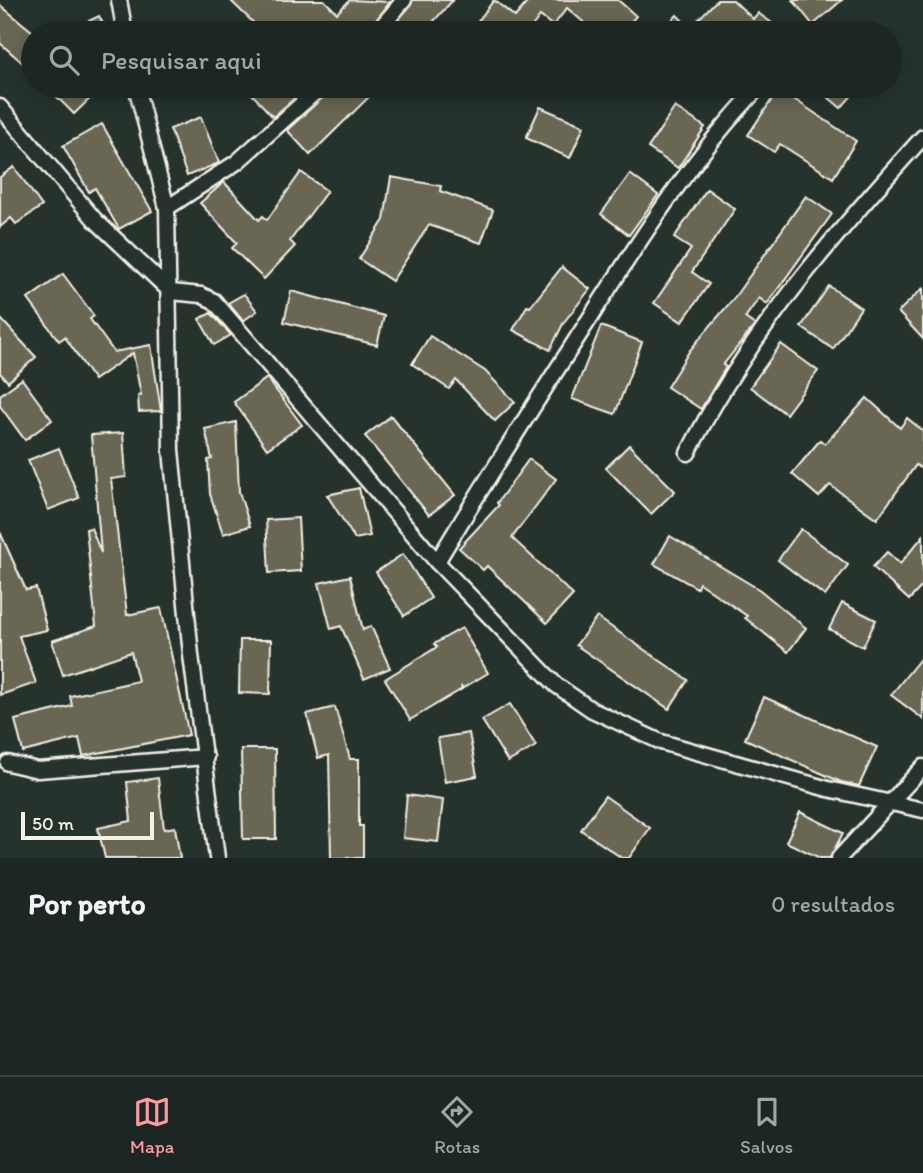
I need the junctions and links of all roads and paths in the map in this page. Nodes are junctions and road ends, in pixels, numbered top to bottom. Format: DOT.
graph roads {
  1 [pos="119,0"];
  2 [pos="404,0"];
  3 [pos="123,21"];
  4 [pos="386,21"];
  5 [pos="139,98"];
  6 [pos="309,98"];
  7 [pos="750,98"];
  8 [pos="0,107"];
  9 [pos="923,137"];
  10 [pos="167,208"];
  11 [pos="170,292"];
  12 [pos="688,453"];
  13 [pos="436,562"];
  14 [pos="206,757"];
  15 [pos="8,763"];
  16 [pos="923,767"];
  17 [pos="893,801"];
  18 [pos="923,810"];
  19 [pos="217,858"];
  20 [pos="839,858"];
  1 -- 3 [label="street"];
  2 -- 4 [label="street"];
  5 -- 10 [label="street"];
  6 -- 10 [label="street"];
  7 -- 13 [label="street"];
  8 -- 11 [label="street"];
  9 -- 12 [label="street"];
  10 -- 11 [label="street"];
  11 -- 13 [label="street"];
  11 -- 14 [label="street"];
  13 -- 17 [label="street"];
  14 -- 15 [label="street"];
  14 -- 19 [label="street"];
  16 -- 17 [label="street"];
  17 -- 18 [label="street"];
  17 -- 20 [label="street"];
}
